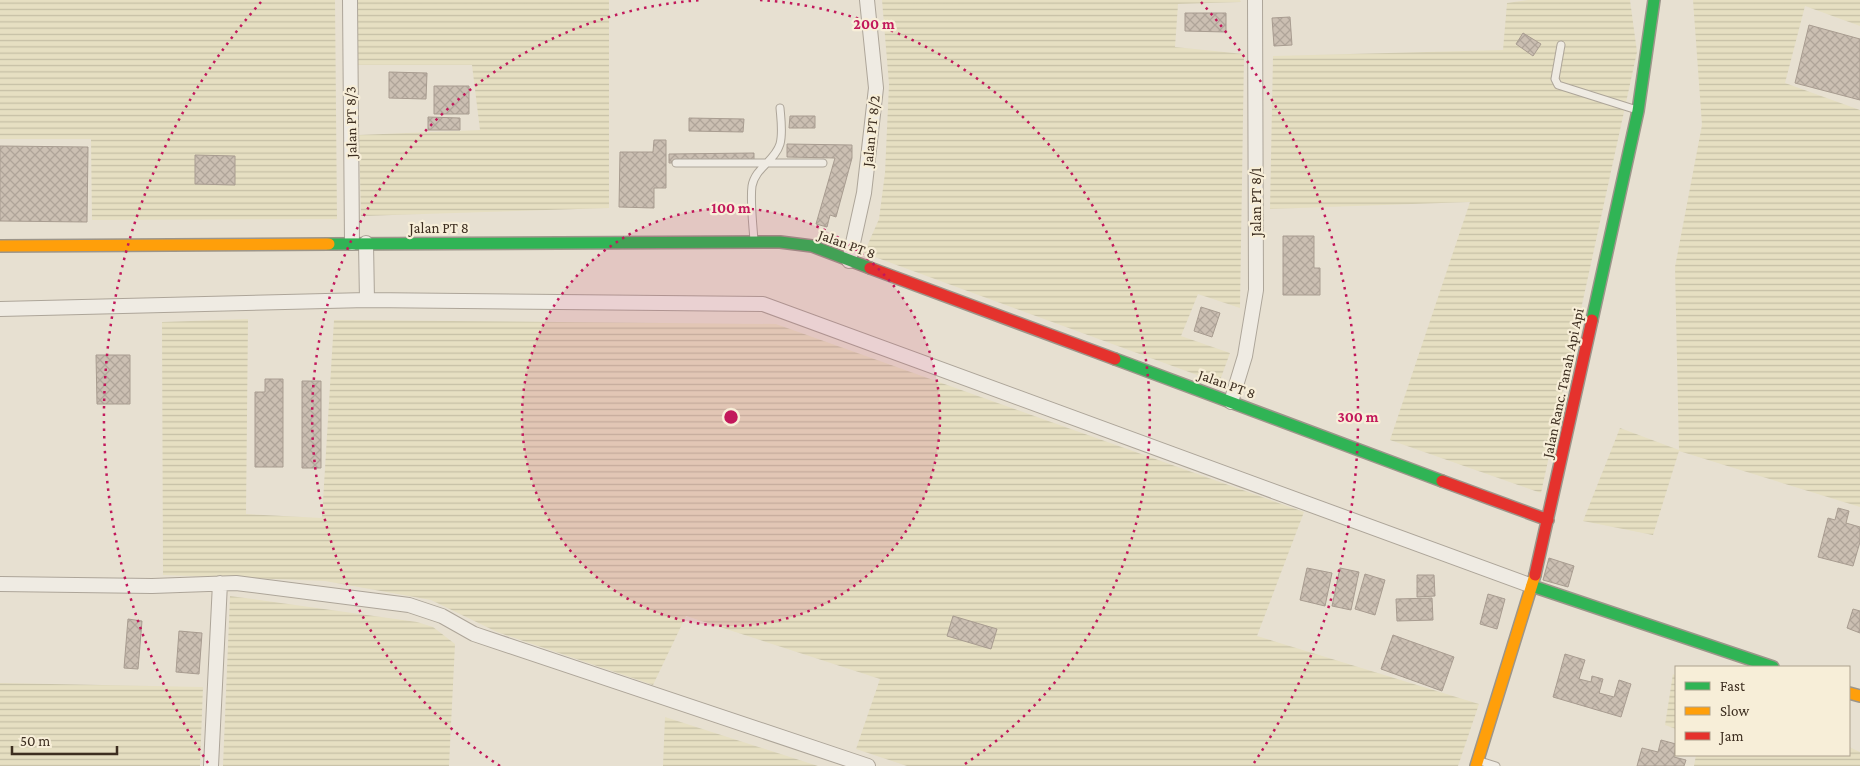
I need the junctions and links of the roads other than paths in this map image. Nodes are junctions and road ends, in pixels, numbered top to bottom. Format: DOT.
graph roads {
  1 [pos="350,0"];
  2 [pos="867,0"];
  3 [pos="1255,0"];
  4 [pos="1654,0"];
  5 [pos="1561,45"];
  6 [pos="780,108"];
  7 [pos="1638,110"];
  8 [pos="676,163"];
  9 [pos="768,163"];
  10 [pos="824,163"];
  11 [pos="754,242"];
  12 [pos="0,246"];
  13 [pos="361,248"];
  14 [pos="849,261"];
  15 [pos="366,293"];
  16 [pos="0,309"];
  17 [pos="1231,402"];
  18 [pos="1548,520"];
  19 [pos="0,584"];
  20 [pos="220,584"];
  21 [pos="1532,586"];
  22 [pos="1770,666"];
  23 [pos="1477,763"];
  24 [pos="211,766"];
  25 [pos="868,766"];
  26 [pos="1496,766"];
  1 -- 13 [label="street, Jalan PT 8/3"];
  2 -- 14 [label="street, Jalan PT 8/2"];
  3 -- 17 [label="street, Jalan PT 8/1"];
  4 -- 7 [label="street, Jalan Ranc. Tanah Api Api"];
  5 -- 7 [label="lane"];
  6 -- 9 [label="lane"];
  7 -- 18 [label="street, Jalan Ranc. Tanah Api Api"];
  8 -- 9 [label="lane"];
  9 -- 10 [label="lane"];
  9 -- 11 [label="lane"];
  11 -- 13 [label="street, Jalan PT 8"];
  11 -- 14 [label="street, Jalan PT 8"];
  12 -- 13 [label="street, Jalan PT 8"];
  13 -- 15 [label="street, Jalan PT 8/3"];
  14 -- 17 [label="street, Jalan PT 8"];
  15 -- 16 [label="street"];
  15 -- 21 [label="street"];
  17 -- 18 [label="street, Jalan PT 8"];
  18 -- 21 [label="street, Jalan Ranc. Tanah Api Api"];
  19 -- 20 [label="street"];
  20 -- 24 [label="street"];
  20 -- 25 [label="street"];
  21 -- 22 [label="street"];
  21 -- 23 [label="street, Jalan Ranc. Tanah Api Api"];
  23 -- 26 [label="lane"];
}
